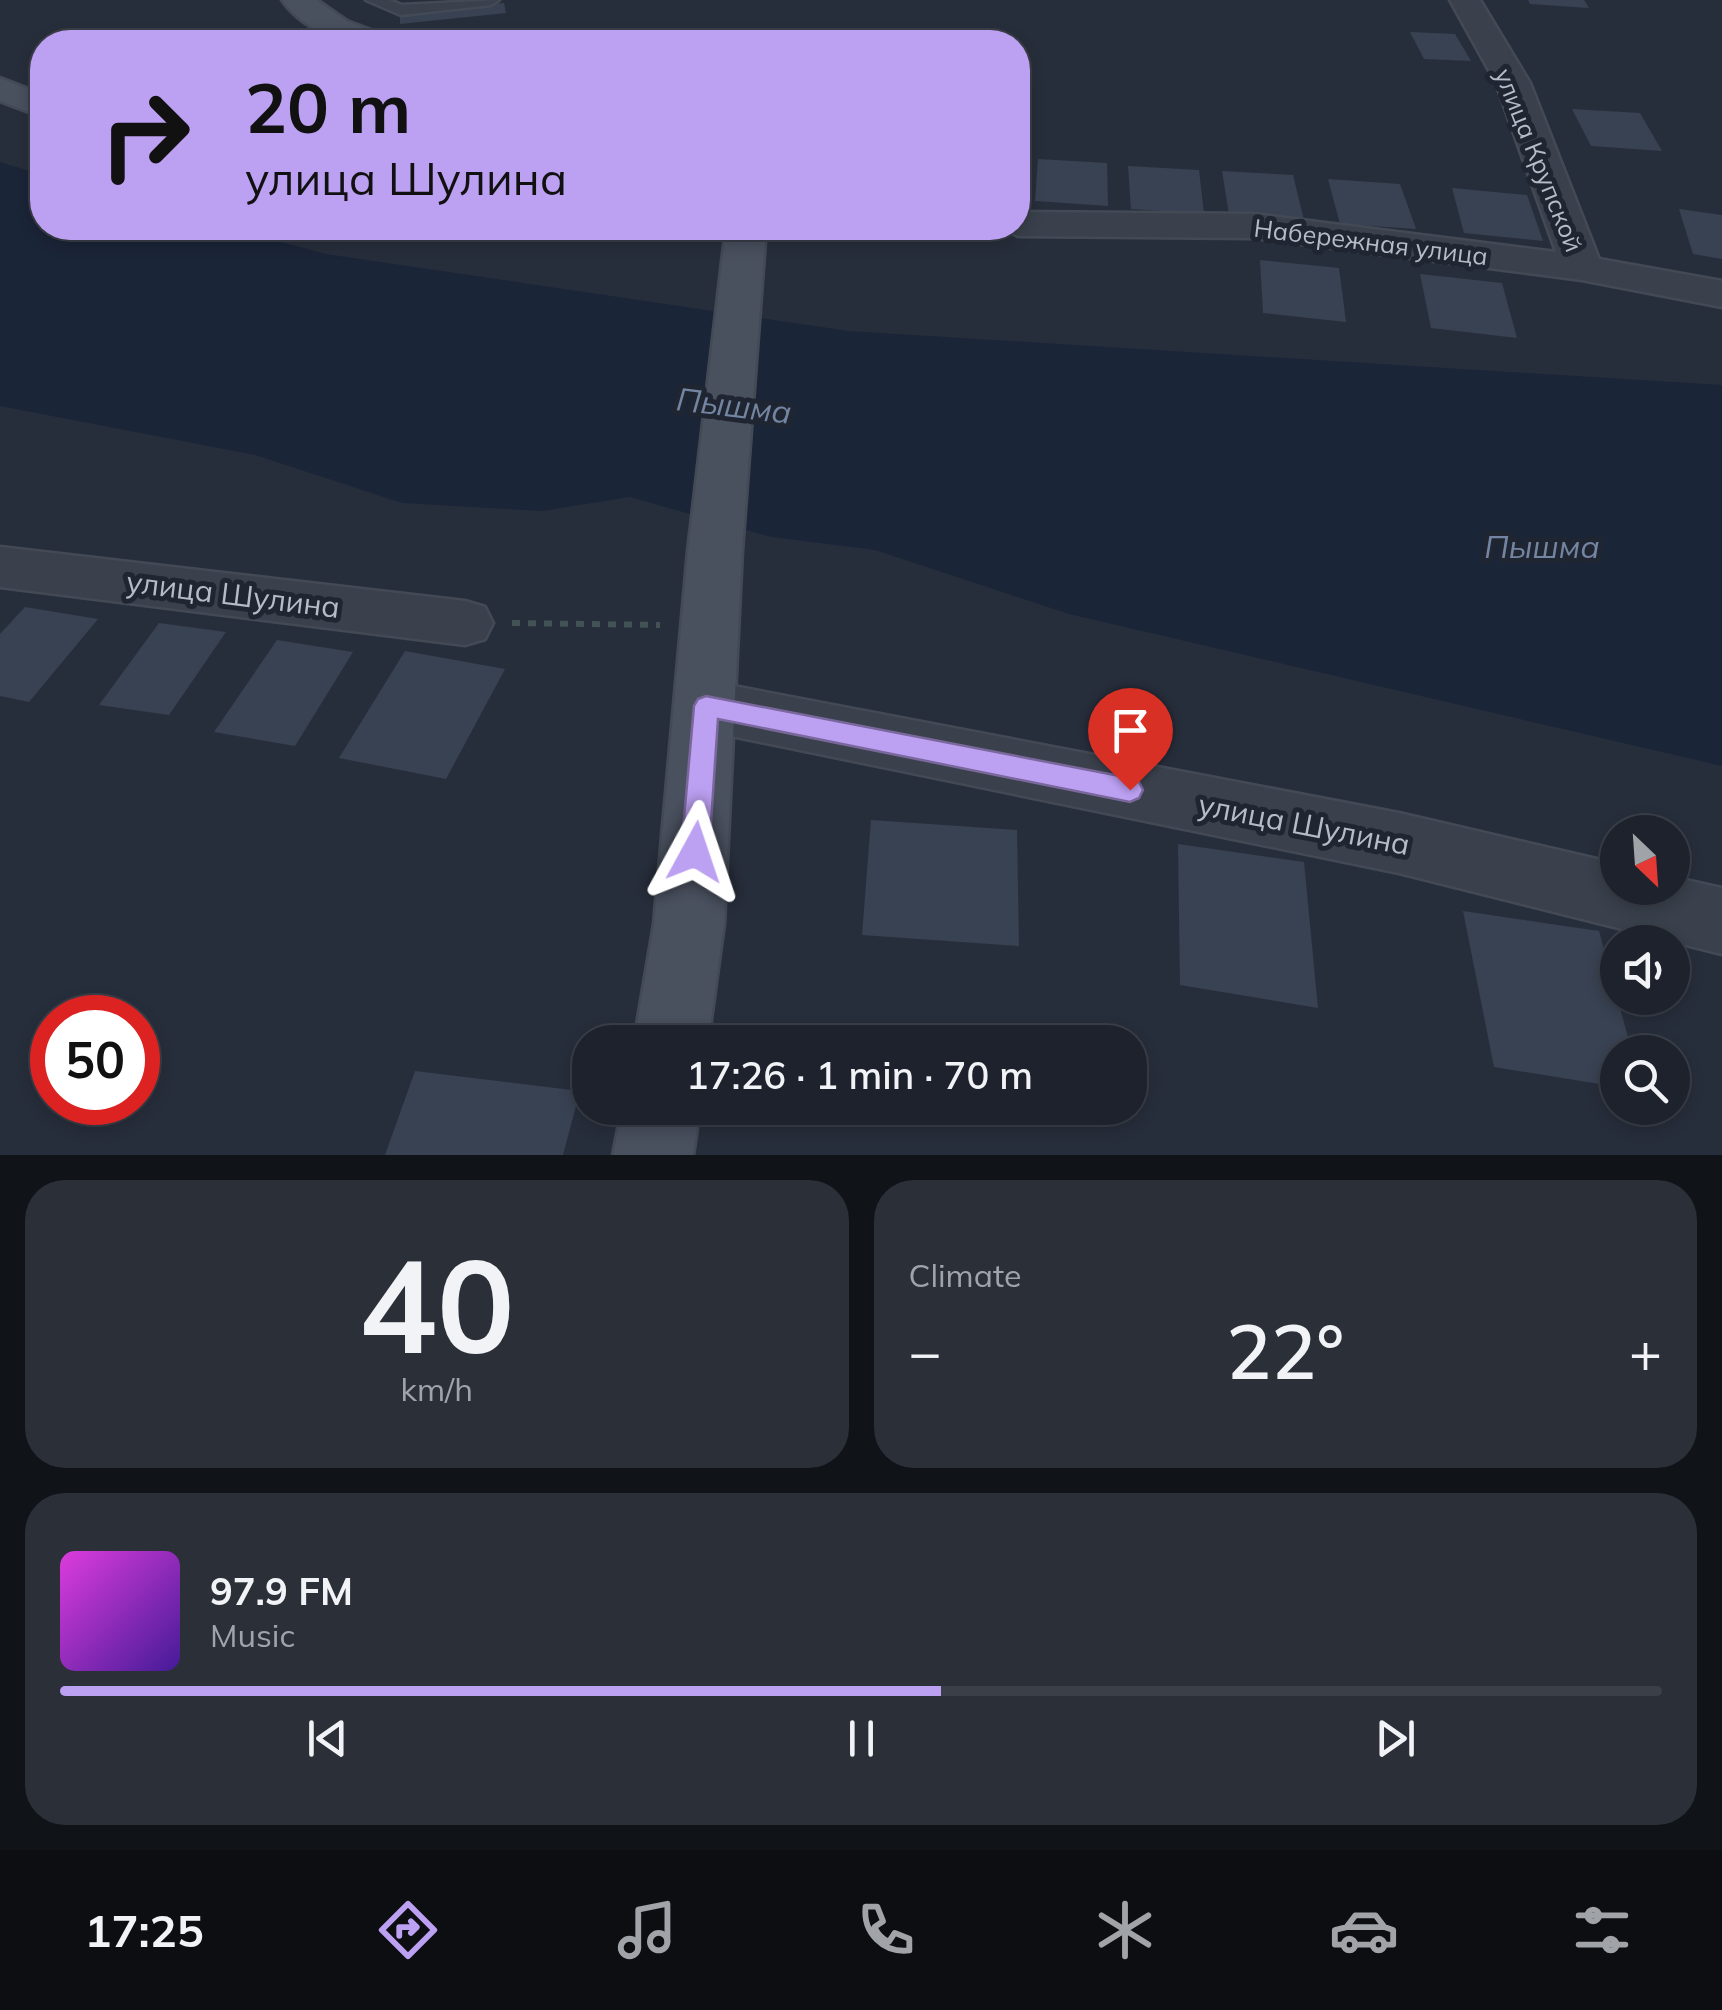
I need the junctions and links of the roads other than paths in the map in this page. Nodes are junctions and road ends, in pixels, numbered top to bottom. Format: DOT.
graph roads {
  1 [pos="297,0"];
  2 [pos="374,0"];
  3 [pos="491,0"];
  4 [pos="1464,0"];
  5 [pos="341,30"];
  6 [pos="0,88"];
  7 [pos="30,102"];
  8 [pos="1030,224"];
  9 [pos="745,240"];
  10 [pos="1582,268"];
  11 [pos="1722,294"];
  12 [pos="0,568"];
  13 [pos="465,623"];
  14 [pos="706,706"];
  15 [pos="1722,921"];
  16 [pos="674,1025"];
  17 [pos="658,1125"];
  18 [pos="654,1155"];
  1 -- 5 [label="main road"];
  2 -- 3 [label="lane"];
  4 -- 10 [label="street, улица Крупской"];
  6 -- 7 [label="main road"];
  8 -- 10 [label="street, Набережная улица"];
  9 -- 14 [label="main road"];
  10 -- 11 [label="street, Набережная улица"];
  12 -- 13 [label="street, улица Шулина"];
  14 -- 15 [label="street, улица Шулина"];
  14 -- 16 [label="main road"];
  17 -- 18 [label="main road"];
}
